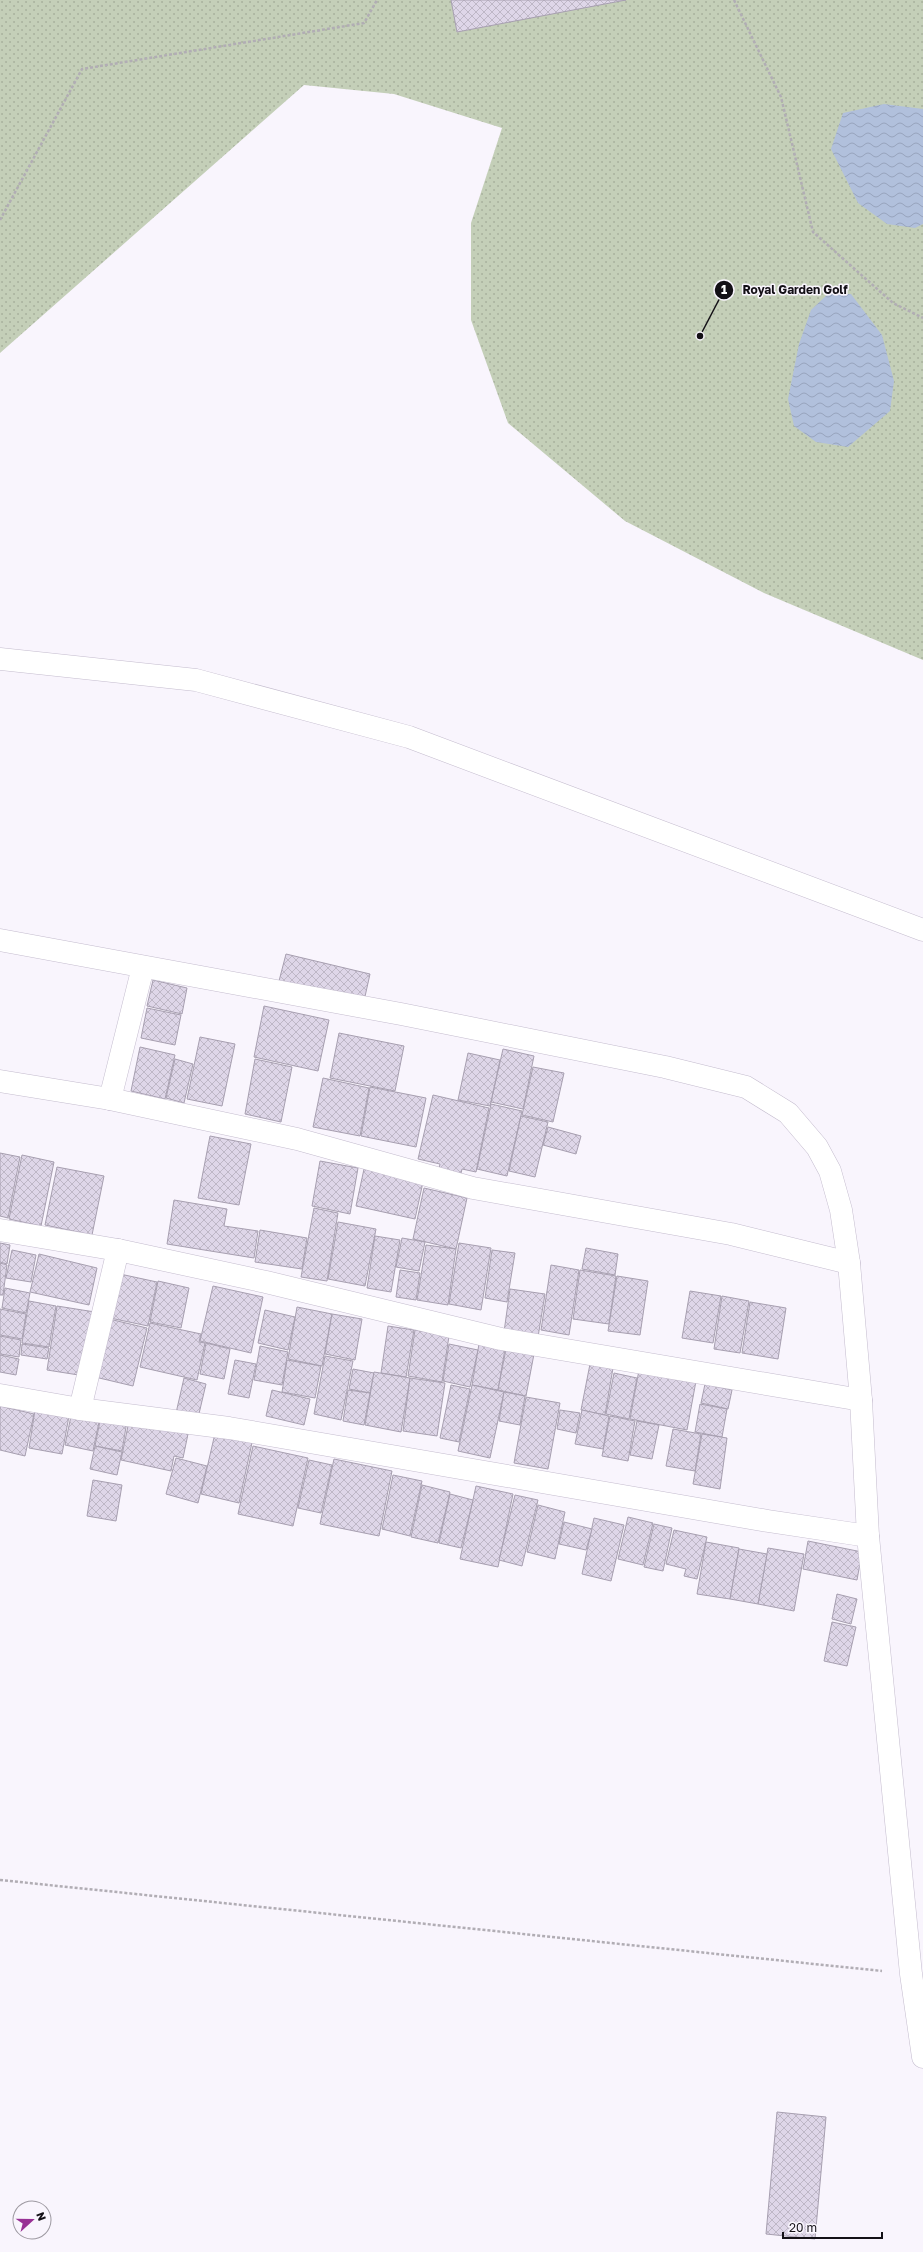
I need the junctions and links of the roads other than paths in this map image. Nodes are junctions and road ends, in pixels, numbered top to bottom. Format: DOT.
graph roads {
  1 [pos="0,659"];
  2 [pos="923,930"];
  3 [pos="0,940"];
  4 [pos="143,967"];
  5 [pos="0,1081"];
  6 [pos="110,1099"];
  7 [pos="0,1230"];
  8 [pos="118,1250"];
  9 [pos="849,1263"];
  10 [pos="0,1395"];
  11 [pos="861,1400"];
  12 [pos="80,1409"];
  13 [pos="868,1536"];
  14 [pos="923,2057"];
  1 -- 2 [label="street"];
  3 -- 4 [label="street"];
  4 -- 6 [label="street"];
  4 -- 9 [label="street"];
  5 -- 6 [label="street"];
  6 -- 9 [label="street"];
  7 -- 8 [label="street"];
  8 -- 11 [label="street"];
  8 -- 12 [label="street"];
  9 -- 11 [label="street"];
  10 -- 12 [label="street"];
  11 -- 13 [label="street"];
  12 -- 13 [label="street"];
  13 -- 14 [label="street"];
}
